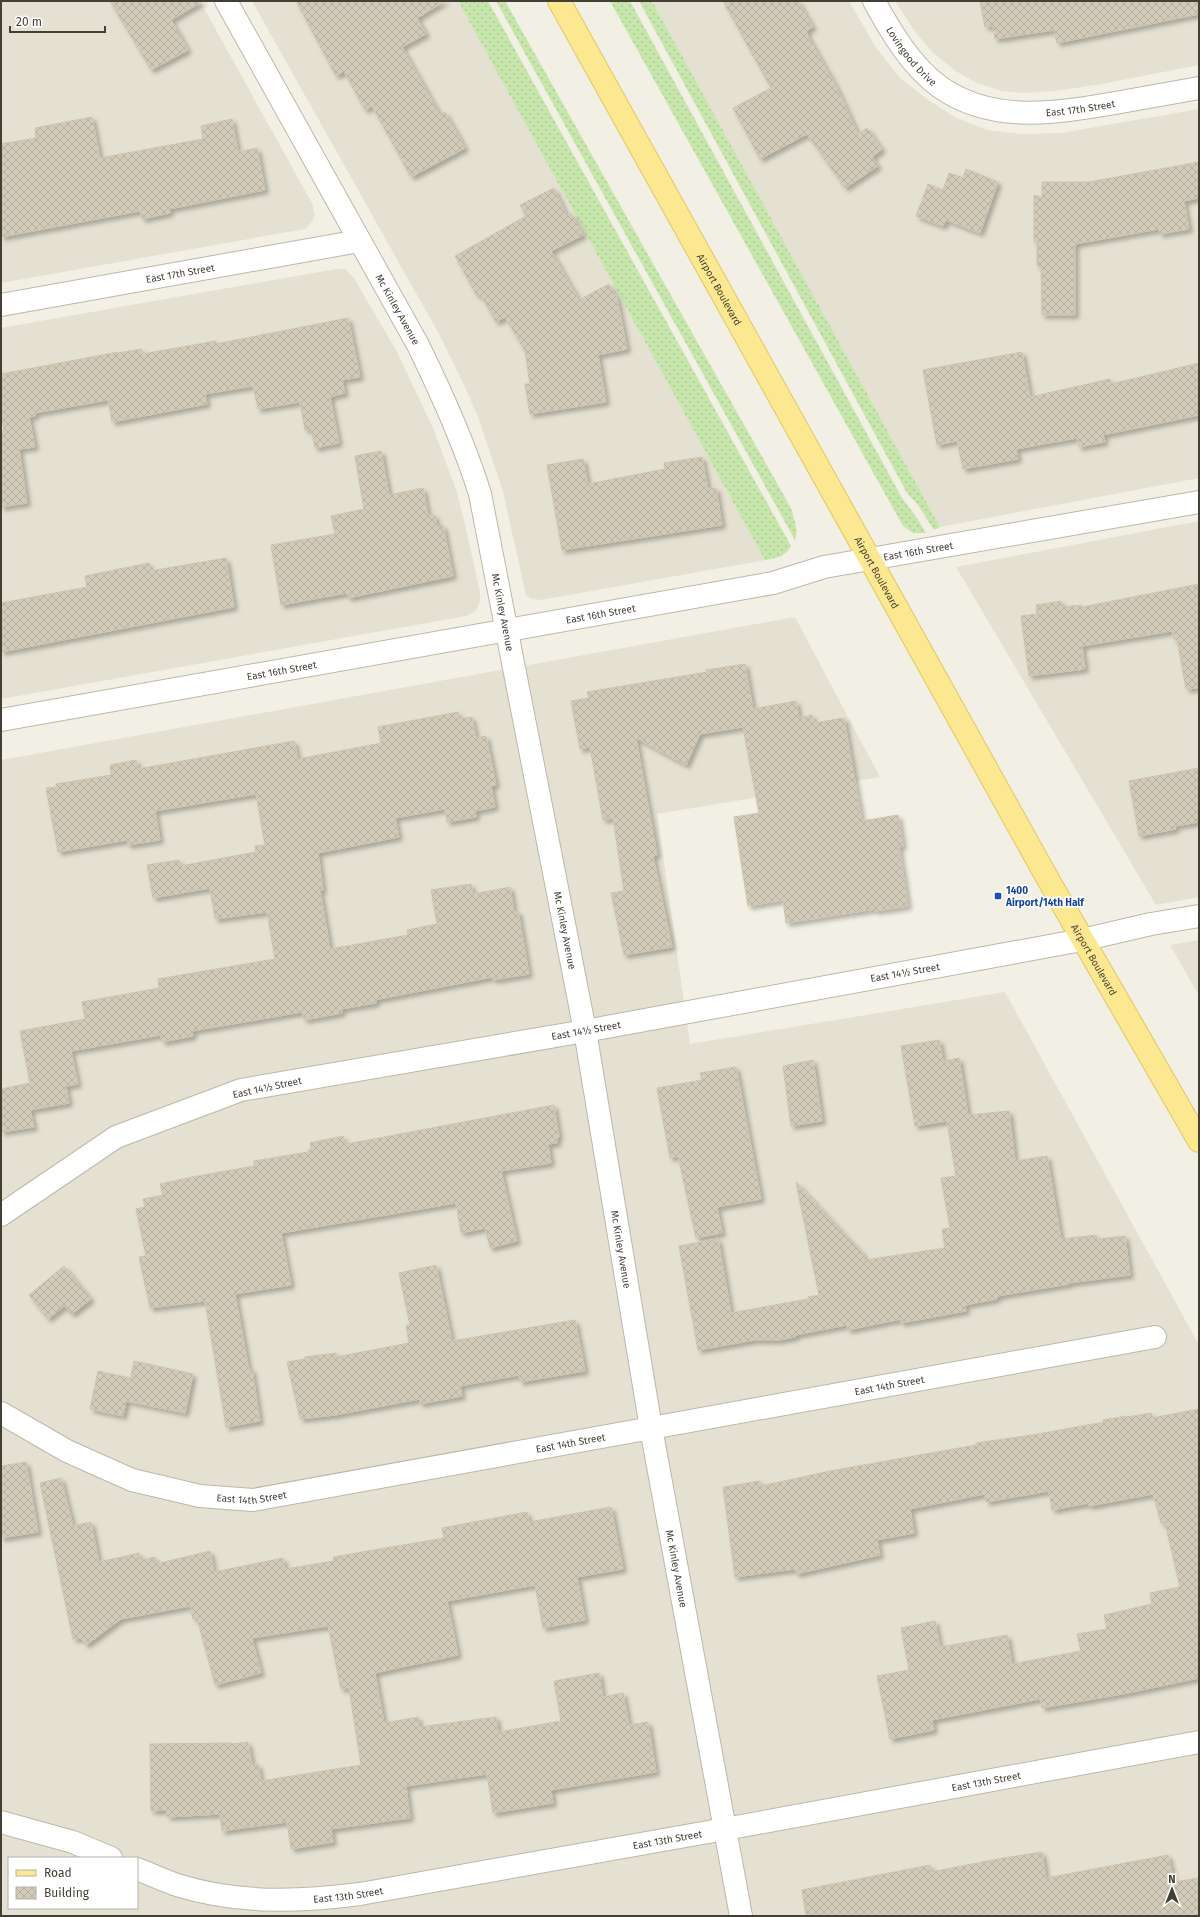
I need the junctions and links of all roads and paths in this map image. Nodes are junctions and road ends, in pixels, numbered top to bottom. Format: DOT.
graph roads {
  1 [pos="226,1"];
  2 [pos="559,1"];
  3 [pos="874,1"];
  4 [pos="1199,88"];
  5 [pos="961,99"];
  6 [pos="359,241"];
  7 [pos="1,305"];
  8 [pos="1199,502"];
  9 [pos="869,560"];
  10 [pos="508,630"];
  11 [pos="1,720"];
  12 [pos="1199,916"];
  13 [pos="1082,940"];
  14 [pos="585,1031"];
  15 [pos="1199,1141"];
  16 [pos="1,1215"];
  17 [pos="1155,1337"];
  18 [pos="1,1413"];
  19 [pos="650,1428"];
  20 [pos="1199,1742"];
  21 [pos="1,1822"];
  22 [pos="725,1829"];
  23 [pos="109,1857"];
  24 [pos="138,1869"];
  25 [pos="740,1916"];
  1 -- 6 [label="street, Mc Kinley Avenue"];
  2 -- 9 [label="main road, Airport Boulevard"];
  3 -- 5 [label="street, Lovingood Drive"];
  4 -- 5 [label="street, East 17th Street"];
  6 -- 7 [label="street, East 17th Street"];
  6 -- 10 [label="street, Mc Kinley Avenue"];
  8 -- 9 [label="street, East 16th Street"];
  9 -- 10 [label="street, East 16th Street"];
  9 -- 13 [label="main road, Airport Boulevard"];
  10 -- 11 [label="street, East 16th Street"];
  10 -- 14 [label="street, Mc Kinley Avenue"];
  12 -- 13 [label="street, East 14½ Street"];
  13 -- 14 [label="street, East 14½ Street"];
  13 -- 15 [label="main road, Airport Boulevard"];
  14 -- 16 [label="street, East 14½ Street"];
  14 -- 19 [label="street, Mc Kinley Avenue"];
  17 -- 19 [label="street, East 14th Street"];
  18 -- 19 [label="street, East 14th Street"];
  19 -- 22 [label="street, Mc Kinley Avenue"];
  20 -- 22 [label="street, East 13th Street"];
  21 -- 23 [label="street"];
  22 -- 24 [label="street, East 13th Street"];
  22 -- 25 [label="street, Mc Kinley Avenue"];
}
